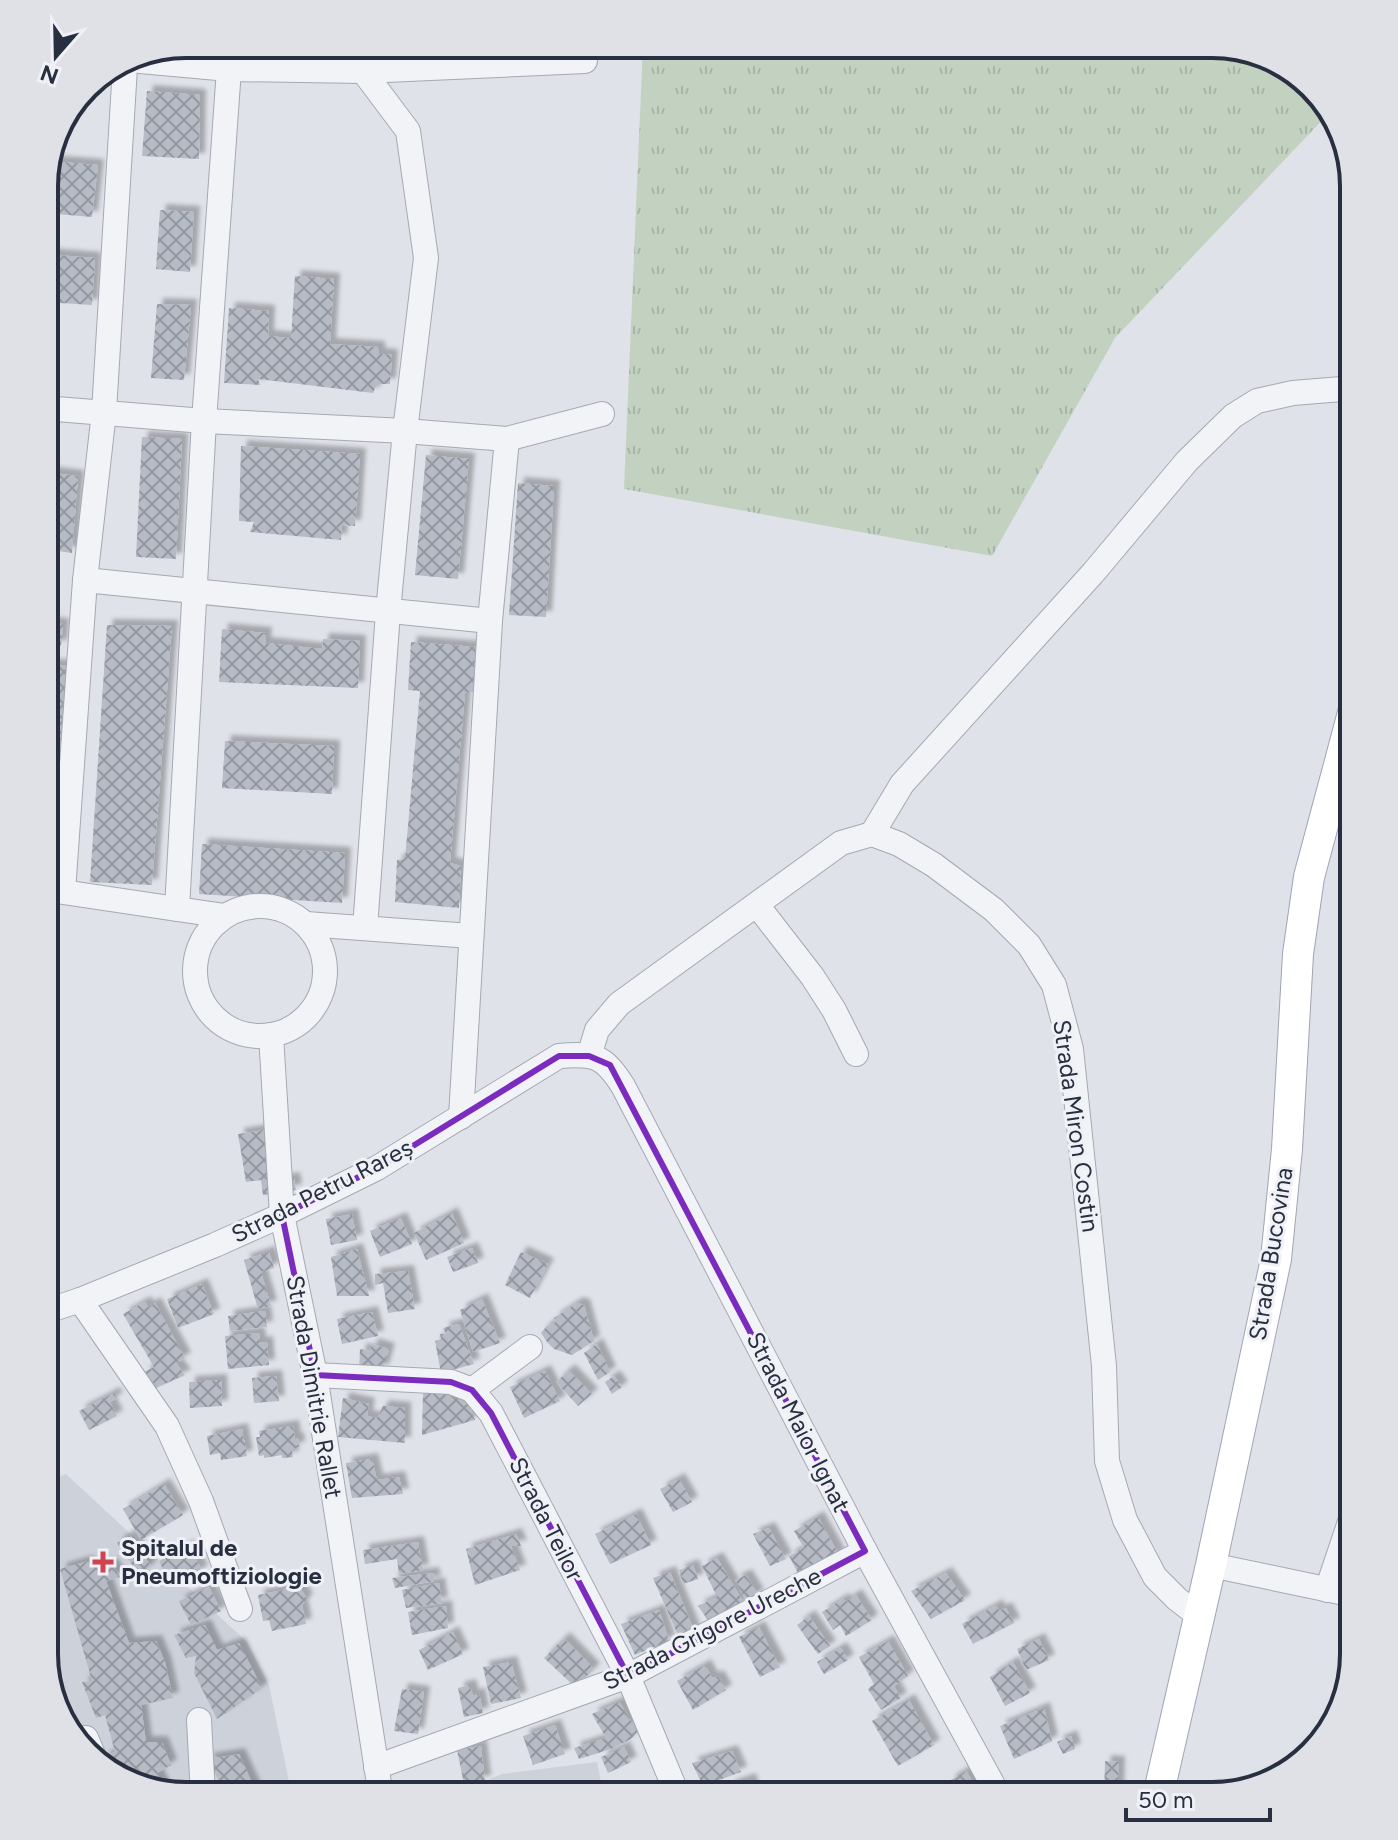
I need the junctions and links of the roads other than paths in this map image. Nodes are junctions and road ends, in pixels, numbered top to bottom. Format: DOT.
graph roads {
  1 [pos="364,58"];
  2 [pos="423,58"];
  3 [pos="493,58"];
  4 [pos="585,61"];
  5 [pos="155,62"];
  6 [pos="229,69"];
  7 [pos="363,71"];
  8 [pos="125,74"];
  9 [pos="1340,389"];
  10 [pos="58,409"];
  11 [pos="104,412"];
  12 [pos="602,414"];
  13 [pos="204,421"];
  14 [pos="405,431"];
  15 [pos="507,439"];
  16 [pos="85,580"];
  17 [pos="193,589"];
  18 [pos="388,612"];
  19 [pos="490,621"];
  20 [pos="1340,761"];
  21 [pos="872,834"];
  22 [pos="757,905"];
  23 [pos="177,909"];
  24 [pos="225,916"];
  25 [pos="306,924"];
  26 [pos="365,928"];
  27 [pos="471,936"];
  28 [pos="271,1035"];
  29 [pos="856,1054"];
  30 [pos="589,1056"];
  31 [pos="461,1117"];
  32 [pos="282,1215"];
  33 [pos="80,1300"];
  34 [pos="58,1307"];
  35 [pos="530,1347"];
  36 [pos="315,1375"];
  37 [pos="472,1390"];
  38 [pos="865,1551"];
  39 [pos="1340,1551"];
  40 [pos="1211,1565"];
  41 [pos="1327,1590"];
  42 [pos="1340,1592"];
  43 [pos="240,1609"];
  44 [pos="1199,1616"];
  45 [pos="628,1676"];
  46 [pos="199,1720"];
  47 [pos="376,1767"];
  48 [pos="202,1782"];
  49 [pos="379,1782"];
  50 [pos="672,1782"];
  51 [pos="991,1782"];
  52 [pos="1161,1782"];
  1 -- 7 [label="street"];
  2 -- 7 [label="street"];
  3 -- 4 [label="street"];
  5 -- 6 [label="street"];
  6 -- 7 [label="street"];
  6 -- 13 [label="street"];
  7 -- 14 [label="street"];
  8 -- 11 [label="street"];
  9 -- 21 [label="street"];
  10 -- 11 [label="street"];
  11 -- 13 [label="street"];
  11 -- 16 [label="street"];
  12 -- 15 [label="street"];
  13 -- 14 [label="street"];
  13 -- 17 [label="street"];
  14 -- 15 [label="street"];
  14 -- 18 [label="street"];
  15 -- 19 [label="street"];
  16 -- 17 [label="street"];
  16 -- 23 [label="street"];
  17 -- 18 [label="street"];
  17 -- 23 [label="street"];
  18 -- 19 [label="street"];
  18 -- 26 [label="street"];
  19 -- 27 [label="street"];
  20 -- 40 [label="main road, Strada Bucovina"];
  21 -- 22 [label="street"];
  21 -- 44 [label="street, Strada Miron Costin"];
  22 -- 29 [label="street"];
  22 -- 30 [label="street"];
  23 -- 24 [label="street"];
  24 -- 25 [label="street"];
  24 -- 28 [label="street"];
  25 -- 26 [label="street"];
  25 -- 28 [label="street"];
  26 -- 27 [label="street"];
  27 -- 31 [label="street"];
  28 -- 32 [label="street, Strada Dimitrie Rallet"];
  30 -- 31 [label="street, Strada Petru Rareș"];
  30 -- 38 [label="street, Strada Maior Ignat"];
  31 -- 32 [label="street, Strada Petru Rareș"];
  32 -- 33 [label="street, Strada Petru Rareș"];
  32 -- 36 [label="street, Strada Dimitrie Rallet"];
  33 -- 34 [label="street, Strada Petru Rareș"];
  33 -- 43 [label="street"];
  35 -- 37 [label="street"];
  36 -- 37 [label="street"];
  36 -- 47 [label="street, Strada Dimitrie Rallet"];
  37 -- 45 [label="street, Strada Teilor"];
  38 -- 45 [label="street, Strada Grigore Ureche"];
  38 -- 51 [label="street, Strada Maior Ignat"];
  39 -- 41 [label="street"];
  40 -- 41 [label="street"];
  40 -- 44 [label="main road, Strada Bucovina"];
  41 -- 42 [label="street"];
  44 -- 52 [label="main road, Strada Bucovina"];
  45 -- 47 [label="street, Strada Grigore Ureche"];
  45 -- 50 [label="street, Strada Teilor"];
  46 -- 48 [label="street"];
  47 -- 49 [label="street, Strada Dimitrie Rallet"];
}
